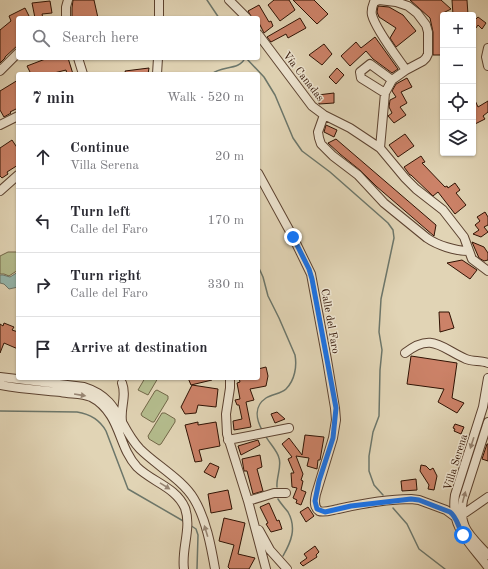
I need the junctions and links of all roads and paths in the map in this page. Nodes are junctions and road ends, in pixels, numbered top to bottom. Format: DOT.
graph roads {
  1 [pos="68,0"];
  2 [pos="159,0"];
  3 [pos="229,0"];
  4 [pos="66,16"];
  5 [pos="159,16"];
  6 [pos="245,16"];
  7 [pos="260,37"];
  8 [pos="488,48"];
  9 [pos="16,55"];
  10 [pos="79,60"];
  11 [pos="158,60"];
  12 [pos="488,66"];
  13 [pos="406,70"];
  14 [pos="0,71"];
  15 [pos="82,72"];
  16 [pos="157,72"];
  17 [pos="392,80"];
  18 [pos="385,93"];
  19 [pos="324,115"];
  20 [pos="16,117"];
  21 [pos="0,125"];
  22 [pos="380,148"];
  23 [pos="16,177"];
  24 [pos="260,177"];
  25 [pos="0,191"];
  26 [pos="468,251"];
  27 [pos="487,269"];
  28 [pos="405,353"];
  29 [pos="488,363"];
  30 [pos="0,377"];
  31 [pos="488,378"];
  32 [pos="16,380"];
  33 [pos="17,380"];
  34 [pos="230,380"];
  35 [pos="0,385"];
  36 [pos="61,388"];
  37 [pos="105,398"];
  38 [pos="114,400"];
  39 [pos="122,408"];
  40 [pos="122,421"];
  41 [pos="488,422"];
  42 [pos="289,428"];
  43 [pos="228,440"];
  44 [pos="286,493"];
  45 [pos="488,497"];
  46 [pos="248,501"];
  47 [pos="458,515"];
  48 [pos="488,555"];
  49 [pos="277,558"];
  50 [pos="265,566"];
  51 [pos="488,567"];
  52 [pos="184,569"];
  53 [pos="215,569"];
  54 [pos="287,569"];
  1 -- 4 [label="street"];
  2 -- 5 [label="street"];
  3 -- 6 [label="street"];
  7 -- 19 [label="street, Vía Canadas"];
  8 -- 12 [label="street"];
  9 -- 14 [label="street"];
  10 -- 15 [label="street"];
  11 -- 16 [label="street"];
  13 -- 13 [label="street"];
  13 -- 17 [label="street"];
  17 -- 18 [label="street"];
  17 -- 18 [label="street"];
  18 -- 22 [label="street"];
  19 -- 22 [label="street, Vía Canadas"];
  19 -- 26 [label="street"];
  20 -- 21 [label="street"];
  22 -- 26 [label="street"];
  23 -- 25 [label="street"];
  24 -- 47 [label="street, Calle del Faro"];
  26 -- 27 [label="street"];
  28 -- 29 [label="street"];
  30 -- 32 [label="street"];
  31 -- 47 [label="street, Villa Serena, one-way"];
  33 -- 36 [label="street"];
  34 -- 43 [label="street"];
  35 -- 36 [label="street"];
  36 -- 37 [label="street"];
  36 -- 52 [label="street, one-way"];
  37 -- 38 [label="street"];
  37 -- 40 [label="street"];
  38 -- 39 [label="street"];
  38 -- 39 [label="street"];
  39 -- 40 [label="street"];
  53 -- 40 [label="street, one-way"];
  47 -- 41 [label="street, Villa Serena, one-way"];
  42 -- 43 [label="street"];
  43 -- 46 [label="street"];
  44 -- 46 [label="street"];
  45 -- 47 [label="street"];
  46 -- 49 [label="street"];
  46 -- 50 [label="street"];
  47 -- 48 [label="street, Villa Serena"];
  47 -- 51 [label="street, Villa Serena"];
  49 -- 50 [label="street"];
  49 -- 54 [label="street"];
}
